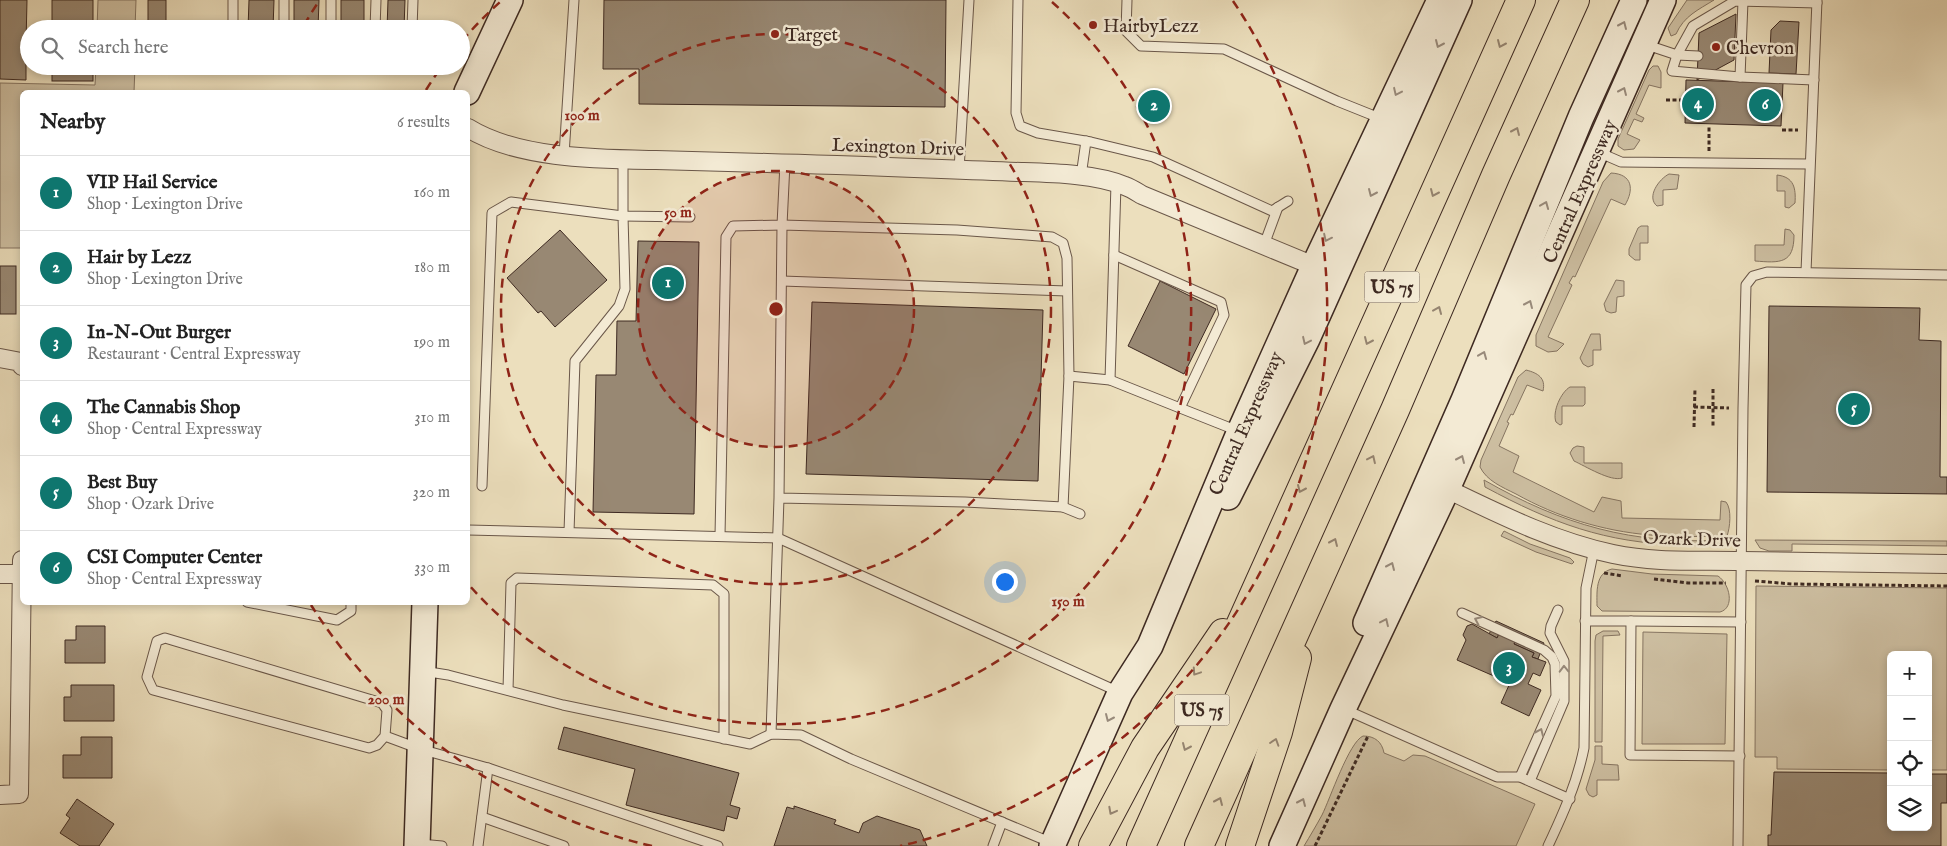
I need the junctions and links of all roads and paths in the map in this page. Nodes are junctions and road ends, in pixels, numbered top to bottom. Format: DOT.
graph roads {
  1 [pos="233,0"];
  2 [pos="284,0"];
  3 [pos="331,0"];
  4 [pos="376,0"];
  5 [pos="413,0"];
  6 [pos="510,0"];
  7 [pos="574,0"];
  8 [pos="969,0"];
  9 [pos="1018,0"];
  10 [pos="1127,0"];
  11 [pos="1440,0"];
  12 [pos="1458,0"];
  13 [pos="1521,0"];
  14 [pos="1576,0"];
  15 [pos="1634,0"];
  16 [pos="1663,0"];
  17 [pos="1675,0"];
  18 [pos="1743,1"];
  19 [pos="1817,2"];
  20 [pos="233,20"];
  21 [pos="284,20"];
  22 [pos="330,20"];
  23 [pos="375,20"];
  24 [pos="412,20"];
  25 [pos="1648,34"];
  26 [pos="1677,55"];
  27 [pos="1698,56"];
  28 [pos="1740,78"];
  29 [pos="1814,80"];
  30 [pos="468,90"];
  31 [pos="1666,100"];
  32 [pos="1681,100"];
  33 [pos="1384,120"];
  34 [pos="1709,127"];
  35 [pos="470,129"];
  36 [pos="1086,141"];
  37 [pos="1596,151"];
  38 [pos="564,155"];
  39 [pos="623,160"];
  40 [pos="785,163"];
  41 [pos="1708,163"];
  42 [pos="1809,164"];
  43 [pos="959,170"];
  44 [pos="1081,176"];
  45 [pos="1116,184"];
  46 [pos="1288,201"];
  47 [pos="1278,207"];
  48 [pos="623,216"];
  49 [pos="690,217"];
  50 [pos="782,225"];
  51 [pos="1264,246"];
  52 [pos="1114,255"];
  53 [pos="1314,266"];
  54 [pos="1806,272"];
  55 [pos="1947,275"];
  56 [pos="782,282"];
  57 [pos="1068,291"];
  58 [pos="0,358"];
  59 [pos="20,363"];
  60 [pos="1069,376"];
  61 [pos="1110,380"];
  62 [pos="1695,388"];
  63 [pos="1713,389"];
  64 [pos="1694,407"];
  65 [pos="1180,408"];
  66 [pos="1713,408"];
  67 [pos="1730,408"];
  68 [pos="1694,427"];
  69 [pos="1713,427"];
  70 [pos="1240,431"];
  71 [pos="482,486"];
  72 [pos="1447,490"];
  73 [pos="779,498"];
  74 [pos="1063,508"];
  75 [pos="1080,514"];
  76 [pos="470,530"];
  77 [pos="569,532"];
  78 [pos="720,536"];
  79 [pos="778,538"];
  80 [pos="1594,549"];
  81 [pos="1741,561"];
  82 [pos="1947,564"];
  83 [pos="0,574"];
  84 [pos="20,574"];
  85 [pos="1263,574"];
  86 [pos="1317,581"];
  87 [pos="1755,581"];
  88 [pos="1947,586"];
  89 [pos="22,605"];
  90 [pos="262,605"];
  91 [pos="352,605"];
  92 [pos="426,605"];
  93 [pos="1558,610"];
  94 [pos="1462,613"];
  95 [pos="1585,621"];
  96 [pos="1631,621"];
  97 [pos="1741,622"];
  98 [pos="1150,646"];
  99 [pos="423,671"];
  100 [pos="508,690"];
  101 [pos="1120,693"];
  102 [pos="1344,709"];
  103 [pos="771,734"];
  104 [pos="1332,735"];
  105 [pos="385,736"];
  106 [pos="1368,736"];
  107 [pos="724,739"];
  108 [pos="420,749"];
  109 [pos="1740,756"];
  110 [pos="488,768"];
  111 [pos="1520,776"];
  112 [pos="1530,781"];
  113 [pos="0,795"];
  114 [pos="1570,799"];
  115 [pos="482,817"];
  116 [pos="1002,822"];
  117 [pos="417,845"];
  118 [pos="1053,845"];
  119 [pos="442,846"];
  120 [pos="478,846"];
  121 [pos="564,846"];
  122 [pos="718,846"];
  123 [pos="993,846"];
  124 [pos="1093,846"];
  125 [pos="1141,846"];
  126 [pos="1199,846"];
  127 [pos="1240,846"];
  128 [pos="1282,846"];
  129 [pos="1315,846"];
  130 [pos="1548,846"];
  131 [pos="1738,846"];
  1 -- 20 [label="lane"];
  2 -- 21 [label="lane"];
  3 -- 22 [label="lane"];
  4 -- 23 [label="lane"];
  5 -- 24 [label="lane"];
  6 -- 30 [label="main road"];
  7 -- 38 [label="lane"];
  8 -- 43 [label="lane"];
  9 -- 36 [label="lane"];
  10 -- 33 [label="lane"];
  11 -- 33 [label="main road, Central Expressway, one-way"];
  12 -- 98 [label="main road, one-way"];
  13 -- 85 [label="highway, US 75, one-way"];
  86 -- 14 [label="highway, US 75, one-way"];
  104 -- 15 [label="main road, one-way"];
  16 -- 25 [label="main road, Central Expressway"];
  17 -- 25 [label="main road"];
  18 -- 19 [label="lane"];
  18 -- 26 [label="lane"];
  18 -- 28 [label="lane"];
  19 -- 29 [label="lane"];
  25 -- 26 [label="lane"];
  37 -- 25 [label="main road, Central Expressway, one-way"];
  26 -- 27 [label="lane"];
  26 -- 28 [label="lane"];
  28 -- 29 [label="lane"];
  29 -- 42 [label="lane"];
  31 -- 32 [label="path"];
  33 -- 53 [label="main road, Central Expressway, one-way"];
  34 -- 41 [label="path"];
  35 -- 38 [label="street, Lexington Drive"];
  36 -- 44 [label="lane"];
  36 -- 47 [label="lane"];
  37 -- 41 [label="lane"];
  72 -- 37 [label="main road, Central Expressway, one-way"];
  38 -- 39 [label="street, Lexington Drive"];
  39 -- 40 [label="street, Lexington Drive"];
  39 -- 48 [label="lane"];
  40 -- 43 [label="street, Lexington Drive"];
  40 -- 50 [label="lane"];
  41 -- 42 [label="lane"];
  42 -- 54 [label="lane"];
  43 -- 44 [label="street, Lexington Drive"];
  44 -- 45 [label="street, Lexington Drive"];
  45 -- 51 [label="street, Lexington Drive"];
  45 -- 52 [label="lane"];
  46 -- 47 [label="lane"];
  47 -- 51 [label="lane"];
  48 -- 49 [label="lane"];
  48 -- 71 [label="lane"];
  48 -- 77 [label="lane"];
  50 -- 56 [label="lane"];
  50 -- 57 [label="lane"];
  50 -- 78 [label="lane"];
  51 -- 53 [label="street, Lexington Drive"];
  52 -- 61 [label="lane"];
  52 -- 65 [label="lane"];
  53 -- 70 [label="main road, Central Expressway"];
  54 -- 55 [label="lane"];
  54 -- 81 [label="lane"];
  56 -- 57 [label="lane"];
  56 -- 73 [label="lane"];
  57 -- 60 [label="lane"];
  58 -- 59 [label="street"];
  60 -- 61 [label="lane"];
  60 -- 74 [label="lane"];
  61 -- 65 [label="lane"];
  62 -- 64 [label="path"];
  63 -- 66 [label="path"];
  64 -- 66 [label="path"];
  64 -- 68 [label="path"];
  65 -- 70 [label="lane"];
  66 -- 67 [label="path"];
  66 -- 69 [label="path"];
  70 -- 98 [label="main road, Central Expressway"];
  72 -- 80 [label="street, Ozark Drive"];
  102 -- 72 [label="main road, Central Expressway, one-way"];
  73 -- 74 [label="lane"];
  73 -- 79 [label="lane"];
  74 -- 75 [label="lane"];
  76 -- 77 [label="lane"];
  77 -- 78 [label="lane"];
  78 -- 79 [label="lane"];
  79 -- 101 [label="lane"];
  79 -- 103 [label="lane"];
  80 -- 81 [label="street, Ozark Drive"];
  80 -- 95 [label="lane"];
  81 -- 82 [label="street, Ozark Drive"];
  81 -- 97 [label="lane"];
  83 -- 84 [label="street"];
  85 -- 124 [label="highway, one-way"];
  85 -- 125 [label="highway, US 75, one-way"];
  126 -- 86 [label="highway, US 75, one-way"];
  127 -- 86 [label="highway, one-way"];
  87 -- 88 [label="path"];
  89 -- 113 [label="street"];
  90 -- 91 [label="lane"];
  92 -- 99 [label="main road"];
  112 -- 93 [label="lane, one-way"];
  111 -- 94 [label="lane, one-way"];
  95 -- 96 [label="lane"];
  95 -- 114 [label="lane"];
  96 -- 97 [label="lane"];
  96 -- 109 [label="lane"];
  97 -- 109 [label="lane"];
  98 -- 101 [label="main road, Central Expressway"];
  99 -- 100 [label="lane"];
  99 -- 108 [label="main road"];
  100 -- 107 [label="lane"];
  100 -- 107 [label="lane"];
  101 -- 118 [label="main road, Central Expressway, one-way"];
  102 -- 104 [label="main road, Central Expressway"];
  102 -- 111 [label="lane"];
  103 -- 107 [label="lane"];
  103 -- 116 [label="lane"];
  128 -- 104 [label="main road, Central Expressway, one-way"];
  105 -- 105 [label="lane"];
  105 -- 108 [label="lane"];
  106 -- 129 [label="path"];
  108 -- 110 [label="lane"];
  108 -- 117 [label="main road"];
  109 -- 131 [label="lane"];
  110 -- 115 [label="lane"];
  110 -- 122 [label="lane"];
  111 -- 112 [label="lane"];
  112 -- 114 [label="lane"];
  114 -- 130 [label="lane"];
  115 -- 120 [label="lane"];
  115 -- 121 [label="lane"];
  116 -- 118 [label="lane"];
  116 -- 123 [label="lane"];
  117 -- 119 [label="lane"];
}
